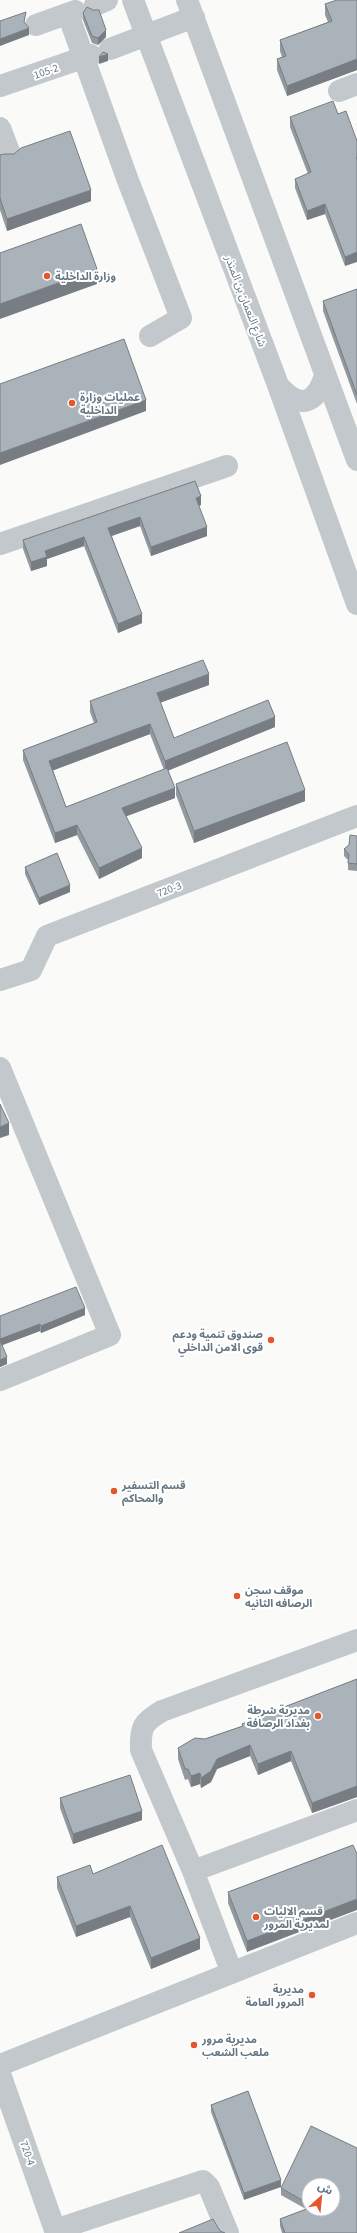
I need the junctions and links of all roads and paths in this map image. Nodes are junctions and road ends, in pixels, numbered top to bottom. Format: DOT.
graph roads {
  1 [pos="133,0"];
  2 [pos="86,7"];
  3 [pos="190,9"];
  4 [pos="36,25"];
  5 [pos="147,35"];
  6 [pos="94,54"];
  7 [pos="0,86"];
  8 [pos="0,128"];
  9 [pos="10,154"];
  10 [pos="150,336"];
  11 [pos="325,375"];
  12 [pos="278,385"];
  13 [pos="357,460"];
  14 [pos="227,466"];
  15 [pos="0,544"];
  16 [pos="357,604"];
  17 [pos="357,816"];
  18 [pos="0,980"];
  19 [pos="0,1068"];
  20 [pos="0,1380"];
  21 [pos="357,1640"];
  22 [pos="357,1810"];
  23 [pos="193,1870"];
  24 [pos="357,1923"];
  25 [pos="232,1973"];
  26 [pos="0,2065"];
  27 [pos="0,2074"];
  28 [pos="55,2231"];
  29 [pos="228,2233"];
  1 -- 5 [label="street, شارع النعمان بن المنذر"];
  2 -- 4 [label="street"];
  2 -- 6 [label="street"];
  3 -- 5 [label="street, 105-2"];
  3 -- 11 [label="street"];
  5 -- 6 [label="street, 105-2"];
  5 -- 12 [label="street, شارع النعمان بن المنذر"];
  6 -- 7 [label="street, 105-2"];
  6 -- 10 [label="street"];
  8 -- 9 [label="street"];
  11 -- 12 [label="street"];
  11 -- 13 [label="street"];
  12 -- 16 [label="street, شارع النعمان بن المنذر"];
  14 -- 15 [label="street"];
  17 -- 18 [label="street, 720-3"];
  19 -- 20 [label="street"];
  21 -- 23 [label="street"];
  22 -- 23 [label="street"];
  23 -- 25 [label="street"];
  24 -- 25 [label="street"];
  25 -- 26 [label="street"];
  27 -- 28 [label="street, 720-4"];
  28 -- 29 [label="street"];
}
